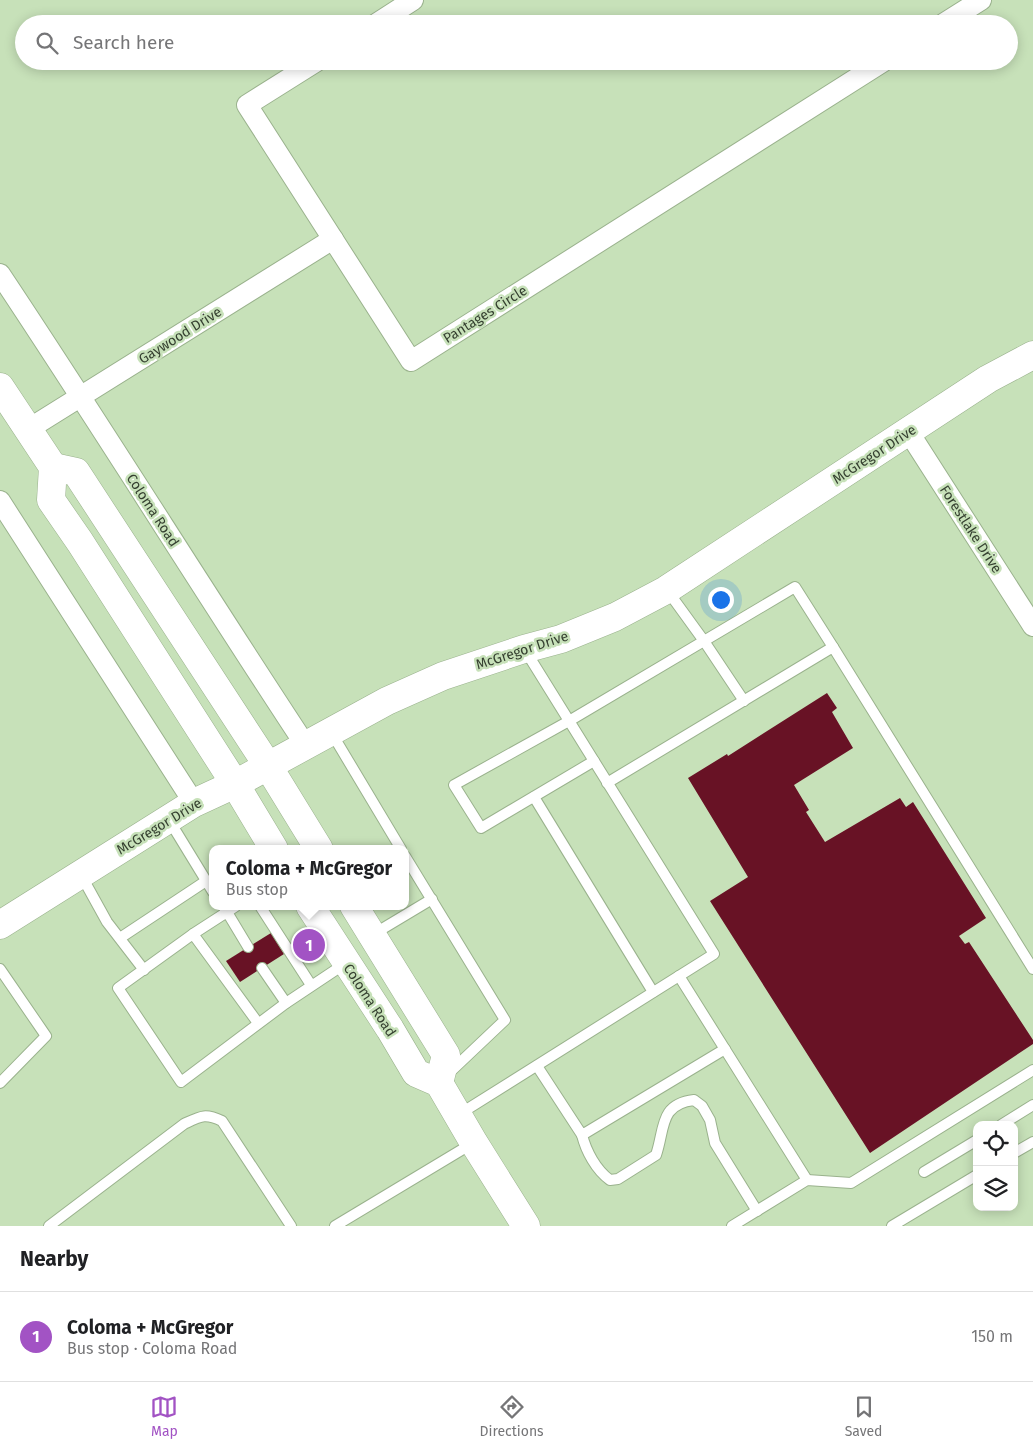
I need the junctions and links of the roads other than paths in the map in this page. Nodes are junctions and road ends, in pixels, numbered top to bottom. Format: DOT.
graph roads {
  1 [pos="413,0"];
  2 [pos="981,0"];
  3 [pos="390,15"];
  4 [pos="958,15"];
  5 [pos="302,70"];
  6 [pos="870,70"];
  7 [pos="333,239"];
  8 [pos="0,274"];
  9 [pos="1033,355"];
  10 [pos="0,387"];
  11 [pos="82,397"];
  12 [pos="27,430"];
  13 [pos="908,431"];
  14 [pos="53,467"];
  15 [pos="0,501"];
  16 [pos="666,590"];
  17 [pos="1033,626"];
  18 [pos="704,641"];
  19 [pos="833,647"];
  20 [pos="524,649"];
  21 [pos="744,701"];
  22 [pos="569,720"];
  23 [pos="330,731"];
  24 [pos="306,746"];
  25 [pos="594,761"];
  26 [pos="268,766"];
  27 [pos="608,783"];
  28 [pos="235,784"];
  29 [pos="534,797"];
  30 [pos="194,803"];
  31 [pos="168,819"];
  32 [pos="272,845"];
  33 [pos="317,845"];
  34 [pos="399,845"];
  35 [pos="409,862"];
  36 [pos="80,875"];
  37 [pos="206,881"];
  38 [pos="209,886"];
  39 [pos="432,899"];
  40 [pos="223,910"];
  41 [pos="225,910"];
  42 [pos="263,910"];
  43 [pos="313,910"];
  44 [pos="356,910"];
  45 [pos="0,925"];
  46 [pos="193,934"];
  47 [pos="372,935"];
  48 [pos="120,938"];
  49 [pos="248,947"];
  50 [pos="347,962"];
  51 [pos="262,968"];
  52 [pos="0,969"];
  53 [pos="1033,969"];
  54 [pos="144,970"];
  55 [pos="679,976"];
  56 [pos="311,985"];
  57 [pos="654,992"];
  58 [pos="286,1003"];
  59 [pos="258,1023"];
  60 [pos="724,1049"];
  61 [pos="537,1066"];
  62 [pos="1033,1070"];
  63 [pos="439,1082"];
  64 [pos="0,1083"];
  65 [pos="1033,1106"];
  66 [pos="458,1115"];
  67 [pos="1008,1121"];
  68 [pos="582,1135"];
  69 [pos="973,1142"];
  70 [pos="1033,1142"];
  71 [pos="474,1143"];
  72 [pos="1018,1151"];
  73 [pos="924,1172"];
  74 [pos="973,1177"];
  75 [pos="807,1180"];
  76 [pos="757,1211"];
  77 [pos="739,1224"];
  78 [pos="49,1226"];
  79 [pos="291,1226"];
  80 [pos="335,1226"];
  81 [pos="526,1226"];
  82 [pos="892,1226"];
  1 -- 3 [label="street"];
  2 -- 4 [label="street"];
  5 -- 7 [label="street, Pantages Circle"];
  6 -- 7 [label="street, Pantages Circle"];
  7 -- 11 [label="street, Gaywood Drive"];
  8 -- 11 [label="street, Coloma Road"];
  9 -- 13 [label="main road, McGregor Drive"];
  10 -- 12 [label="main road"];
  11 -- 12 [label="street, Gaywood Drive"];
  11 -- 24 [label="street, Coloma Road"];
  12 -- 14 [label="main road"];
  13 -- 16 [label="main road, McGregor Drive"];
  13 -- 17 [label="street, Forestlake Drive"];
  14 -- 26 [label="main road"];
  14 -- 28 [label="main road"];
  15 -- 30 [label="street"];
  16 -- 18 [label="lane"];
  16 -- 20 [label="main road, McGregor Drive"];
  18 -- 19 [label="lane"];
  18 -- 21 [label="lane"];
  18 -- 22 [label="lane"];
  19 -- 21 [label="lane"];
  19 -- 53 [label="lane"];
  20 -- 22 [label="lane"];
  20 -- 23 [label="main road, McGregor Drive"];
  21 -- 27 [label="lane"];
  22 -- 25 [label="lane"];
  22 -- 29 [label="lane"];
  23 -- 24 [label="main road, McGregor Drive"];
  23 -- 34 [label="lane"];
  24 -- 26 [label="main road, McGregor Drive"];
  25 -- 27 [label="lane"];
  25 -- 29 [label="lane"];
  26 -- 28 [label="main road, McGregor Drive"];
  26 -- 33 [label="main road"];
  27 -- 55 [label="lane"];
  28 -- 30 [label="main road, McGregor Drive"];
  28 -- 32 [label="main road"];
  29 -- 57 [label="lane"];
  30 -- 31 [label="main road, McGregor Drive"];
  31 -- 36 [label="main road, McGregor Drive"];
  31 -- 37 [label="lane"];
  35 -- 39 [label="lane"];
  36 -- 45 [label="main road, McGregor Drive"];
  36 -- 48 [label="lane"];
  37 -- 38 [label="lane"];
  37 -- 48 [label="lane"];
  39 -- 47 [label="lane"];
  39 -- 63 [label="lane"];
  40 -- 46 [label="lane"];
  41 -- 49 [label="lane"];
  42 -- 56 [label="lane"];
  43 -- 50 [label="main road, Coloma Road"];
  44 -- 47 [label="main road"];
  46 -- 54 [label="lane"];
  46 -- 59 [label="lane"];
  47 -- 63 [label="main road"];
  48 -- 54 [label="lane"];
  50 -- 56 [label="lane"];
  50 -- 63 [label="main road, Coloma Road"];
  51 -- 58 [label="lane"];
  52 -- 64 [label="lane"];
  54 -- 59 [label="lane"];
  55 -- 57 [label="lane"];
  55 -- 60 [label="lane"];
  56 -- 58 [label="lane"];
  57 -- 61 [label="lane"];
  58 -- 59 [label="lane"];
  60 -- 68 [label="lane"];
  60 -- 75 [label="lane"];
  61 -- 66 [label="lane"];
  61 -- 68 [label="lane"];
  62 -- 75 [label="lane"];
  63 -- 66 [label="main road"];
  65 -- 67 [label="lane"];
  66 -- 71 [label="main road"];
  68 -- 76 [label="lane"];
  69 -- 73 [label="lane"];
  70 -- 72 [label="lane"];
  71 -- 80 [label="lane"];
  71 -- 81 [label="main road"];
  74 -- 82 [label="lane"];
  75 -- 76 [label="lane"];
  76 -- 77 [label="lane"];
  78 -- 79 [label="lane"];
}
